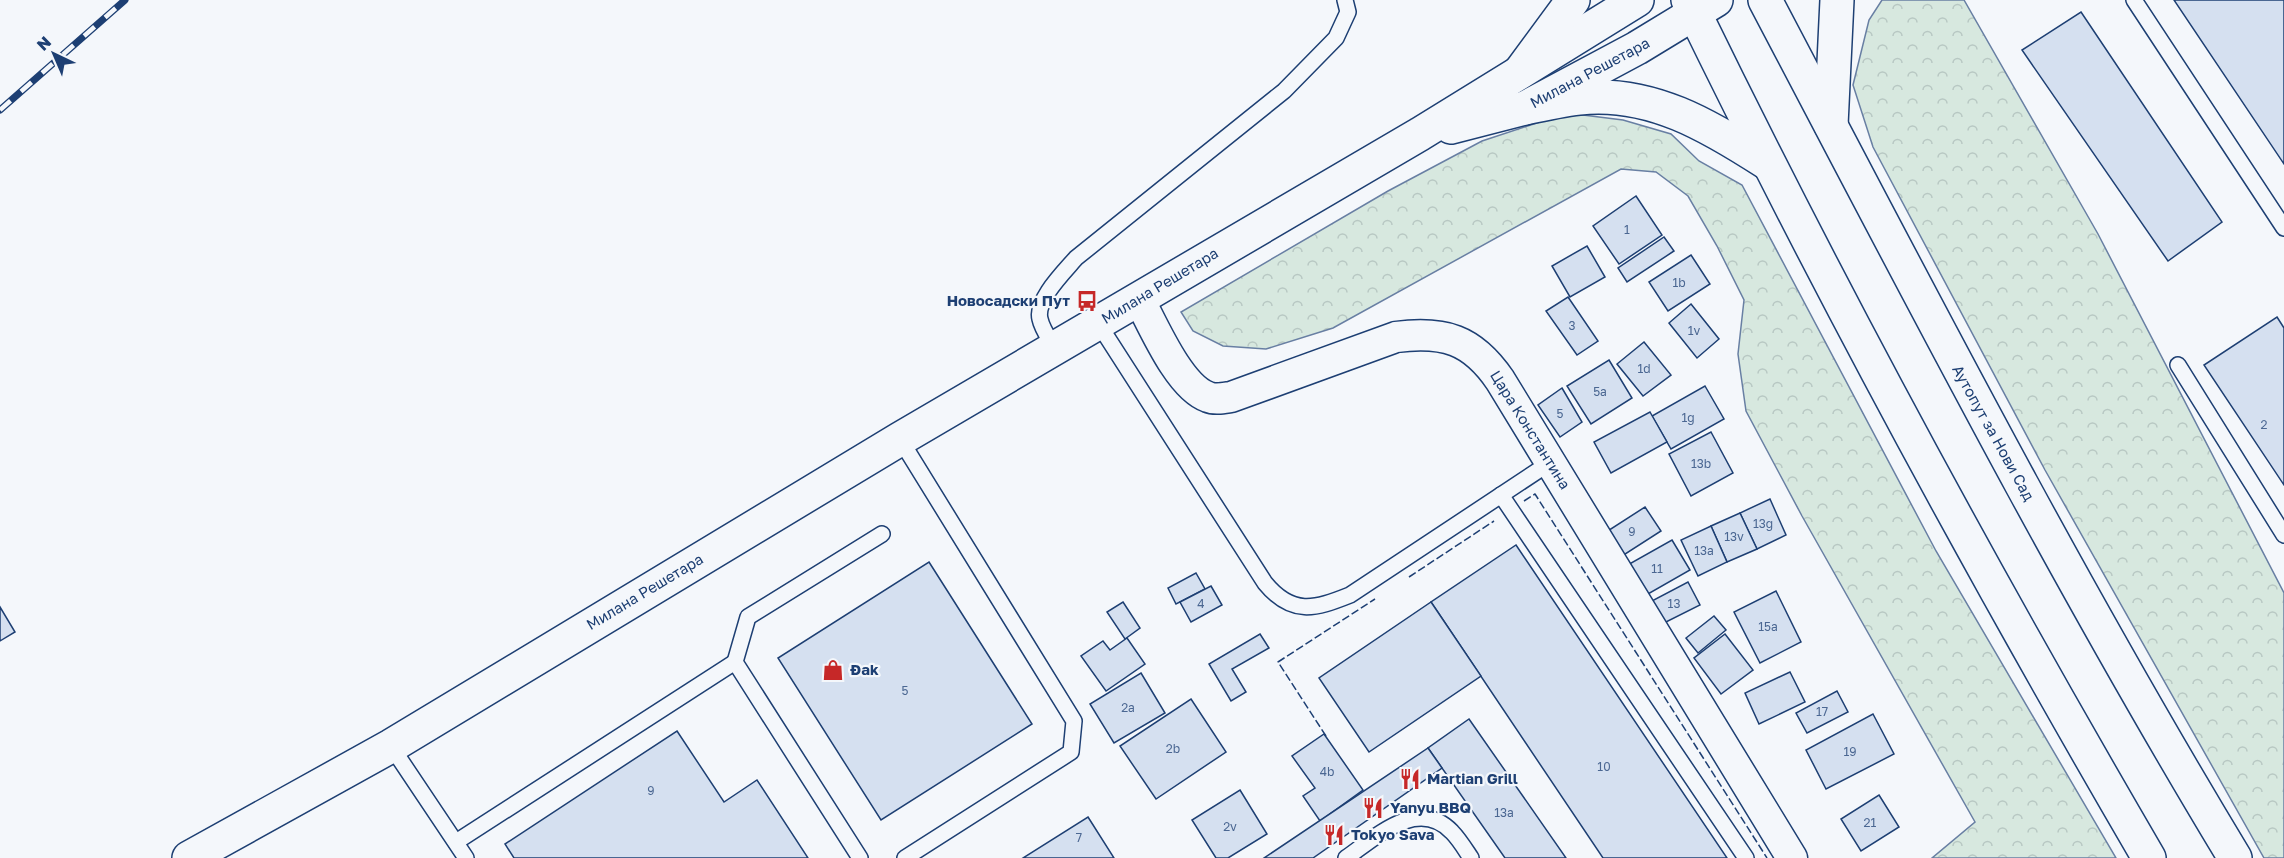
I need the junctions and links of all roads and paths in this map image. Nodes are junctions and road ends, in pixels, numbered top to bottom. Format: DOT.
graph roads {
  1 [pos="1345,0"];
  2 [pos="1573,0"];
  3 [pos="1637,0"];
  4 [pos="1765,0"];
  5 [pos="1837,0"];
  6 [pos="2134,0"];
  7 [pos="1700,5"];
  8 [pos="1520,72"];
  9 [pos="1525,108"];
  10 [pos="1831,129"];
  11 [pos="1419,134"];
  12 [pos="1768,164"];
  13 [pos="2284,228"];
  14 [pos="1139,299"];
  15 [pos="1098,323"];
  16 [pos="1055,349"];
  17 [pos="2178,365"];
  18 [pos="900,439"];
  19 [pos="1551,462"];
  20 [pos="1501,495"];
  21 [pos="882,534"];
  22 [pos="2284,535"];
  23 [pos="735,662"];
  24 [pos="391,746"];
  25 [pos="456,842"];
  26 [pos="189,858"];
  27 [pos="466,858"];
  28 [pos="860,858"];
  29 [pos="905,858"];
  30 [pos="1346,858"];
  31 [pos="1471,858"];
  32 [pos="1746,858"];
  33 [pos="1792,858"];
  34 [pos="2149,858"];
  35 [pos="2235,858"];
  1 -- 16 [label="lane"];
  2 -- 8 [label="main road"];
  3 -- 8 [label="main road, Милана Решетара"];
  4 -- 10 [label="main road, Аутопут за Нови Сад"];
  5 -- 10 [label="main road"];
  6 -- 13 [label="lane"];
  7 -- 9 [label="main road, Милана Решетара"];
  7 -- 12 [label="main road"];
  8 -- 11 [label="main road, Милана Решетара"];
  9 -- 11 [label="main road, Милана Решетара"];
  9 -- 12 [label="main road"];
  10 -- 35 [label="main road, Аутопут за Нови Сад"];
  11 -- 14 [label="main road, Милана Решетара"];
  12 -- 34 [label="main road"];
  14 -- 15 [label="main road, Милана Решетара"];
  14 -- 19 [label="street, Цара Константина"];
  15 -- 16 [label="main road, Милана Решетара"];
  15 -- 20 [label="lane"];
  16 -- 18 [label="main road, Милана Решетара"];
  17 -- 22 [label="lane"];
  18 -- 24 [label="main road, Милана Решетара"];
  18 -- 29 [label="lane"];
  19 -- 20 [label="lane"];
  19 -- 33 [label="street, Цара Константина"];
  20 -- 32 [label="lane"];
  21 -- 23 [label="lane"];
  23 -- 25 [label="lane"];
  23 -- 28 [label="lane"];
  24 -- 25 [label="lane"];
  24 -- 26 [label="main road, Милана Решетара"];
  25 -- 27 [label="lane"];
  30 -- 31 [label="lane"];
}
